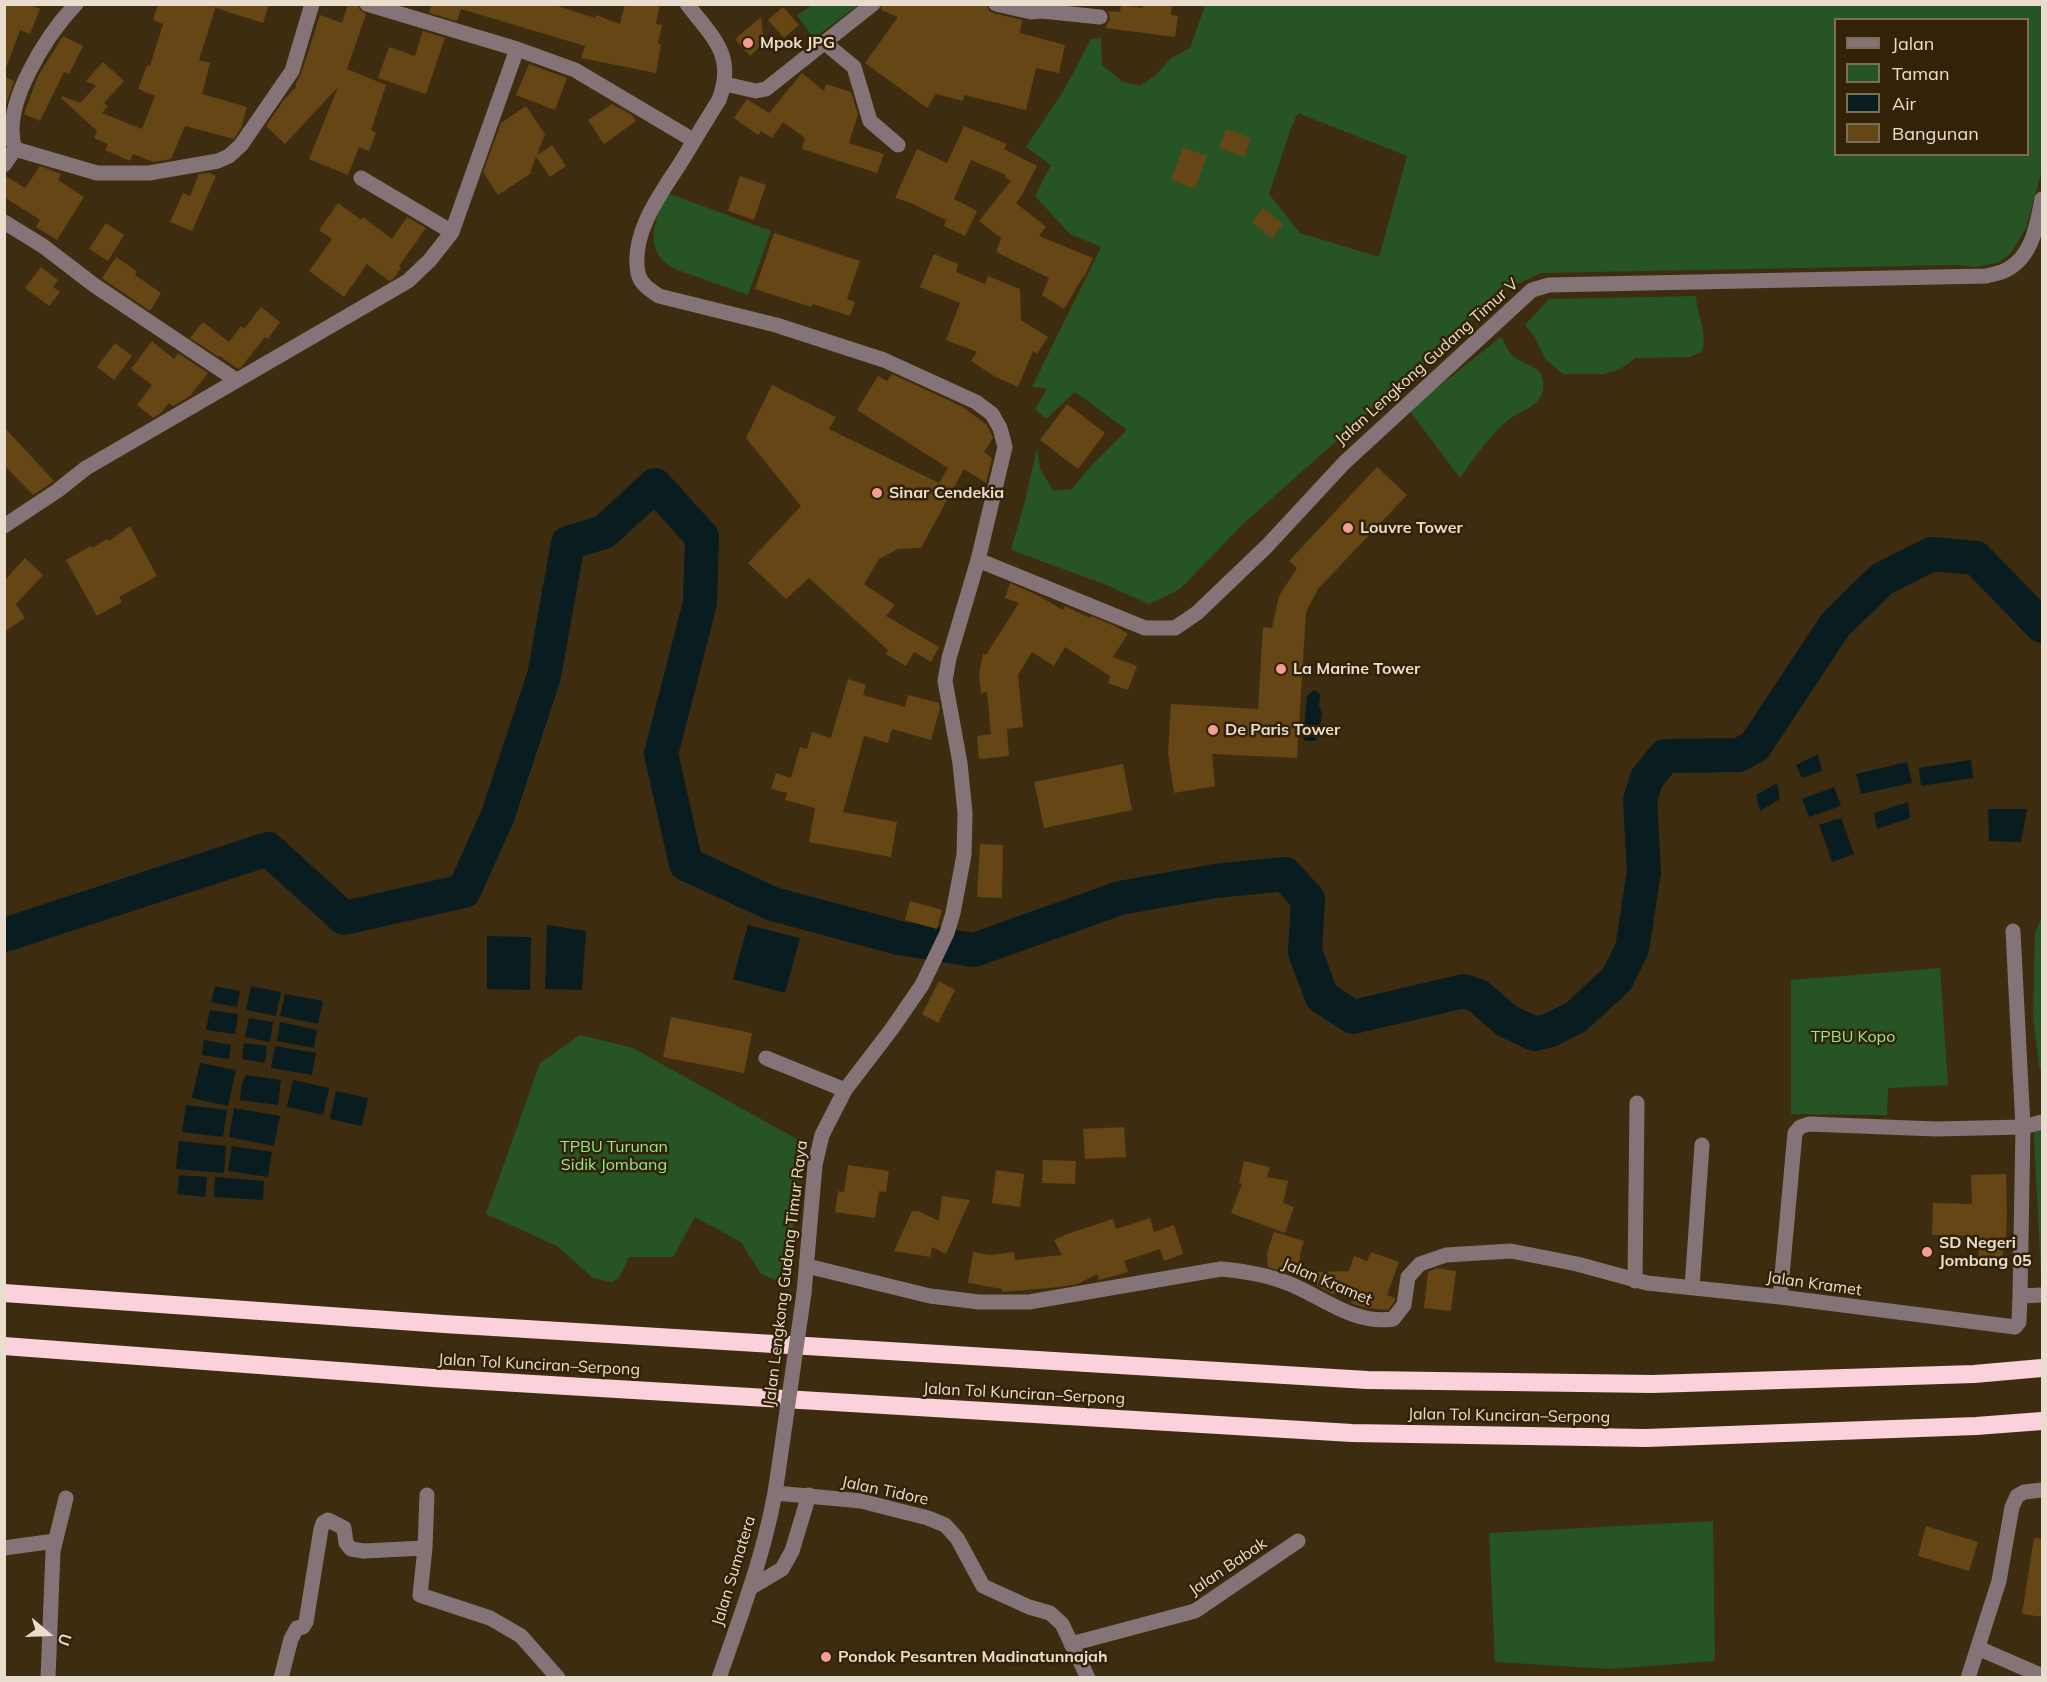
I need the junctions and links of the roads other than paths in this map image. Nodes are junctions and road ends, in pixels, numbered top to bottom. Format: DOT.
graph roads {
  1 [pos="76,4"];
  2 [pos="312,4"];
  3 [pos="367,4"];
  4 [pos="687,4"];
  5 [pos="873,4"];
  6 [pos="996,4"];
  7 [pos="1100,17"];
  8 [pos="825,43"];
  9 [pos="517,49"];
  10 [pos="725,84"];
  11 [pos="693,140"];
  12 [pos="898,144"];
  13 [pos="15,149"];
  14 [pos="4,165"];
  15 [pos="361,178"];
  16 [pos="2043,199"];
  17 [pos="4,222"];
  18 [pos="452,232"];
  19 [pos="236,380"];
  20 [pos="6,523"];
  21 [pos="978,560"];
  22 [pos="2013,931"];
  23 [pos="766,1058"];
  24 [pos="845,1090"];
  25 [pos="1637,1103"];
  26 [pos="2043,1122"];
  27 [pos="2023,1127"];
  28 [pos="1702,1145"];
  29 [pos="807,1266"];
  30 [pos="1635,1281"];
  31 [pos="1692,1287"];
  32 [pos="4,1293"];
  33 [pos="2043,1295"];
  34 [pos="2020,1296"];
  35 [pos="1780,1297"];
  36 [pos="4,1347"];
  37 [pos="2043,1368"];
  38 [pos="2043,1421"];
  39 [pos="778,1473"];
  40 [pos="2043,1490"];
  41 [pos="776,1493"];
  42 [pos="427,1495"];
  43 [pos="809,1495"];
  44 [pos="66,1498"];
  45 [pos="55,1541"];
  46 [pos="1298,1541"];
  47 [pos="4,1548"];
  48 [pos="425,1548"];
  49 [pos="750,1588"];
  50 [pos="1071,1644"];
  51 [pos="1978,1648"];
  52 [pos="2040,1675"];
  53 [pos="48,1677"];
  54 [pos="282,1677"];
  55 [pos="558,1677"];
  56 [pos="719,1677"];
  57 [pos="1088,1677"];
  58 [pos="1968,1677"];
  1 -- 13 [label="street"];
  2 -- 13 [label="street"];
  3 -- 9 [label="street"];
  4 -- 10 [label="street"];
  5 -- 8 [label="street"];
  6 -- 7 [label="street"];
  8 -- 10 [label="street"];
  8 -- 12 [label="street"];
  9 -- 11 [label="street"];
  9 -- 18 [label="street"];
  10 -- 11 [label="street, Jalan Lengkong Gudang Timur Raya"];
  11 -- 21 [label="street, Jalan Lengkong Gudang Timur Raya"];
  13 -- 14 [label="street"];
  15 -- 18 [label="street"];
  16 -- 21 [label="street, Jalan Lengkong Gudang Timur V"];
  17 -- 19 [label="street"];
  18 -- 19 [label="street"];
  19 -- 20 [label="street"];
  21 -- 24 [label="street, Jalan Lengkong Gudang Timur Raya"];
  22 -- 27 [label="street"];
  23 -- 24 [label="street"];
  24 -- 29 [label="street, Jalan Lengkong Gudang Timur Raya"];
  25 -- 30 [label="street"];
  26 -- 27 [label="street"];
  27 -- 34 [label="street"];
  27 -- 35 [label="street"];
  28 -- 31 [label="street"];
  29 -- 30 [label="street, Jalan Kramet"];
  29 -- 39 [label="street, Jalan Lengkong Gudang Timur Raya, bridge"];
  30 -- 31 [label="street, Jalan Kramet"];
  31 -- 35 [label="street, Jalan Kramet"];
  32 -- 37 [label="highway, Jalan Tol Kunciran–Serpong"];
  33 -- 34 [label="street"];
  34 -- 35 [label="street, Jalan Kramet"];
  36 -- 38 [label="highway, Jalan Tol Kunciran–Serpong"];
  39 -- 41 [label="street, Jalan Sumatera"];
  40 -- 51 [label="street"];
  41 -- 43 [label="street, Jalan Tidore"];
  41 -- 49 [label="street, Jalan Sumatera"];
  42 -- 48 [label="street"];
  43 -- 49 [label="street"];
  43 -- 50 [label="street, Jalan Tidore"];
  44 -- 45 [label="street"];
  45 -- 47 [label="street"];
  45 -- 53 [label="street"];
  46 -- 50 [label="street, Jalan Babak"];
  48 -- 54 [label="street"];
  48 -- 55 [label="street"];
  49 -- 56 [label="street, Jalan Sumatera"];
  50 -- 57 [label="street, Jalan Tidore"];
  51 -- 52 [label="street"];
  51 -- 58 [label="street"];
}
